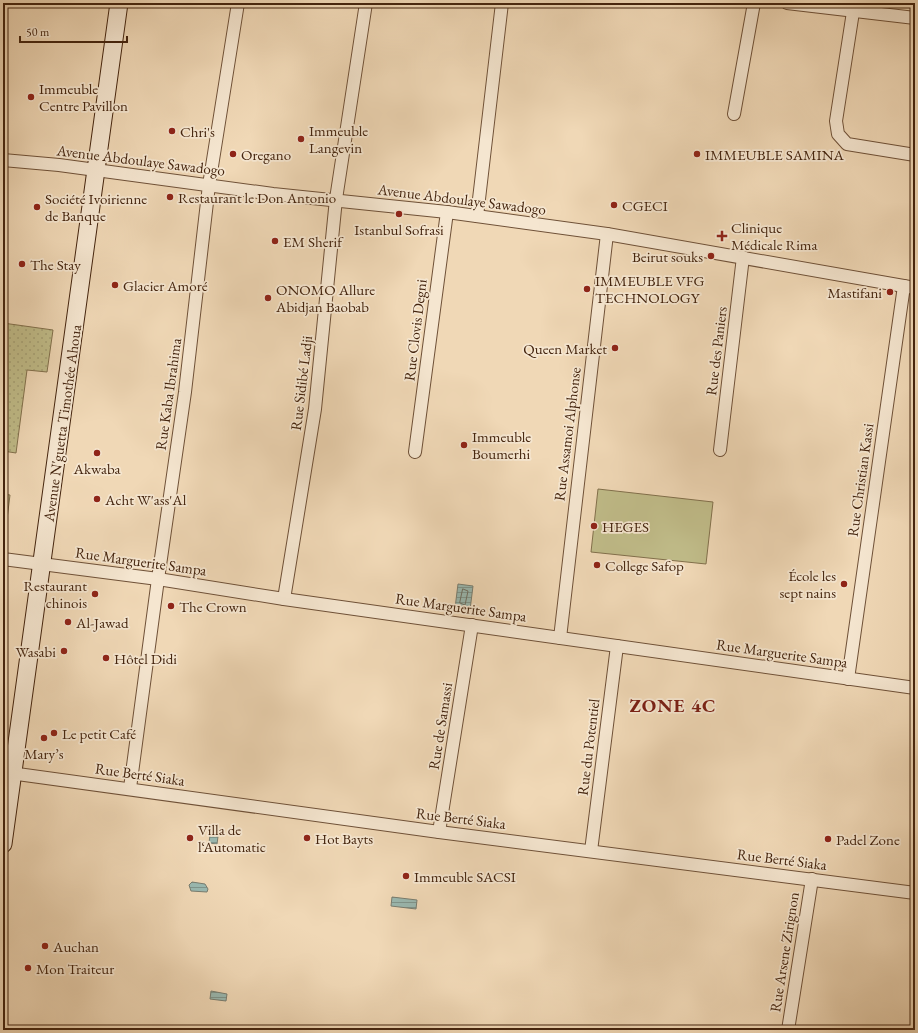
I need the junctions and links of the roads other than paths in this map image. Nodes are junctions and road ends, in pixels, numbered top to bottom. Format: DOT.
graph roads {
  1 [pos="120,3"];
  2 [pos="238,3"];
  3 [pos="366,3"];
  4 [pos="502,3"];
  5 [pos="754,3"];
  6 [pos="787,3"];
  7 [pos="853,12"];
  8 [pos="915,18"];
  9 [pos="734,114"];
  10 [pos="915,155"];
  11 [pos="3,160"];
  12 [pos="97,171"];
  13 [pos="209,185"];
  14 [pos="336,199"];
  15 [pos="448,212"];
  16 [pos="477,216"];
  17 [pos="607,234"];
  18 [pos="743,257"];
  19 [pos="909,287"];
  20 [pos="720,450"];
  21 [pos="415,452"];
  22 [pos="3,559"];
  23 [pos="43,564"];
  24 [pos="158,579"];
  25 [pos="284,599"];
  26 [pos="472,624"];
  27 [pos="560,638"];
  28 [pos="617,646"];
  29 [pos="848,679"];
  30 [pos="915,688"];
  31 [pos="8,773"];
  32 [pos="130,788"];
  33 [pos="438,832"];
  34 [pos="3,844"];
  35 [pos="591,851"];
  36 [pos="812,879"];
  37 [pos="915,894"];
  38 [pos="788,1030"];
  1 -- 12 [label="street, Avenue N'guetta Timothée Ahoua"];
  2 -- 13 [label="street, Rue Kaba Ibrahima"];
  3 -- 14 [label="street, Rue Sidibé Ladji"];
  4 -- 16 [label="street"];
  5 -- 9 [label="street"];
  6 -- 7 [label="street"];
  7 -- 8 [label="street"];
  7 -- 10 [label="street"];
  11 -- 12 [label="street, Avenue Abdoulaye Sawadogo"];
  12 -- 13 [label="street, Avenue Abdoulaye Sawadogo"];
  12 -- 23 [label="street, Avenue N'guetta Timothée Ahoua"];
  13 -- 14 [label="street, Avenue Abdoulaye Sawadogo"];
  13 -- 24 [label="street, Rue Kaba Ibrahima"];
  14 -- 15 [label="street, Avenue Abdoulaye Sawadogo"];
  14 -- 25 [label="street, Rue Sidibé Ladji"];
  15 -- 16 [label="street, Avenue Abdoulaye Sawadogo"];
  15 -- 21 [label="street, Rue Clovis Degni"];
  16 -- 17 [label="street, Avenue Abdoulaye Sawadogo"];
  17 -- 18 [label="street, Avenue Abdoulaye Sawadogo"];
  17 -- 27 [label="street, Rue Assamoi Alphonse"];
  18 -- 19 [label="street, Avenue Abdoulaye Sawadogo"];
  18 -- 20 [label="street, Rue des Paniers"];
  19 -- 29 [label="street, Rue Christian Kassi"];
  22 -- 23 [label="street, Rue Marguerite Sampa"];
  23 -- 24 [label="street, Rue Marguerite Sampa"];
  23 -- 31 [label="street, Avenue N'guetta Timothée Ahoua"];
  24 -- 25 [label="street, Rue Marguerite Sampa"];
  24 -- 32 [label="street, Rue Kaba Ibrahima"];
  25 -- 26 [label="street, Rue Marguerite Sampa"];
  26 -- 27 [label="street, Rue Marguerite Sampa"];
  26 -- 33 [label="street, Rue de Samassi"];
  27 -- 28 [label="street, Rue Marguerite Sampa"];
  28 -- 29 [label="street, Rue Marguerite Sampa"];
  28 -- 35 [label="street, Rue du Potentiel"];
  29 -- 30 [label="street, Rue Marguerite Sampa"];
  31 -- 32 [label="street, Rue Berté Siaka"];
  31 -- 34 [label="street, Avenue N'guetta Timothée Ahoua"];
  32 -- 33 [label="street, Rue Berté Siaka"];
  33 -- 35 [label="street, Rue Berté Siaka"];
  35 -- 36 [label="street, Rue Berté Siaka"];
  36 -- 37 [label="street, Rue Berté Siaka"];
  36 -- 38 [label="street, Rue Arsene Zirignon"];
}
